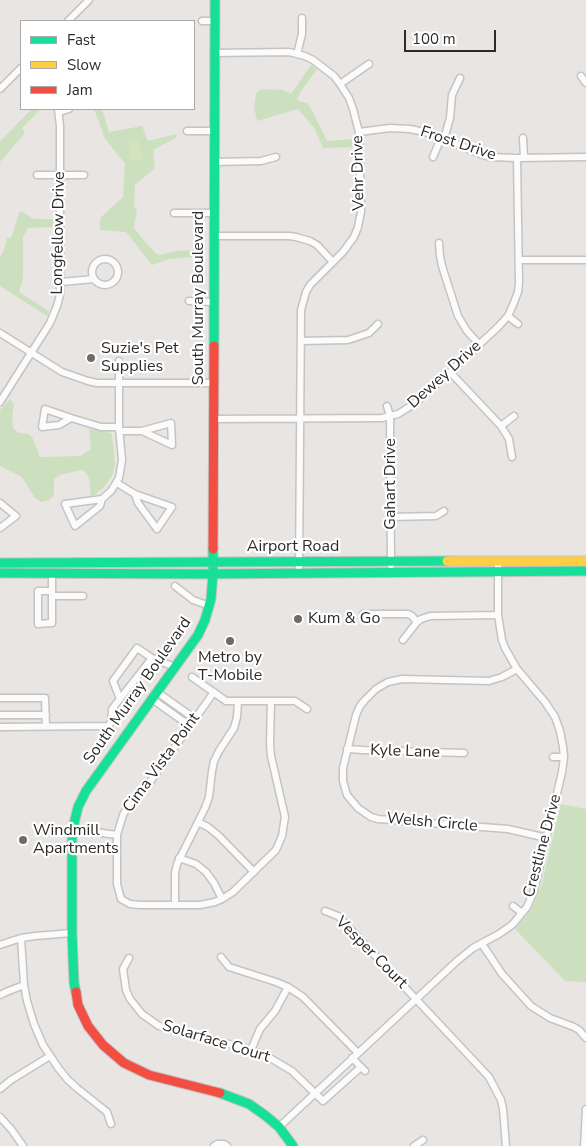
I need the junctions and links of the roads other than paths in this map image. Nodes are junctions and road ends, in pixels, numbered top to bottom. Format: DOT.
graph roads {
  1 [pos="89,0"];
  2 [pos="215,0"];
  3 [pos="302,18"];
  4 [pos="69,20"];
  5 [pos="202,21"];
  6 [pos="214,21"];
  7 [pos="214,52"];
  8 [pos="297,54"];
  9 [pos="369,64"];
  10 [pos="20,69"];
  11 [pos="580,76"];
  12 [pos="460,78"];
  13 [pos="586,83"];
  14 [pos="340,84"];
  15 [pos="0,89"];
  16 [pos="58,110"];
  17 [pos="187,130"];
  18 [pos="214,130"];
  19 [pos="360,132"];
  20 [pos="523,138"];
  21 [pos="443,139"];
  22 [pos="276,157"];
  23 [pos="433,157"];
  24 [pos="586,157"];
  25 [pos="520,158"];
  26 [pos="214,162"];
  27 [pos="37,175"];
  28 [pos="61,175"];
  29 [pos="84,175"];
  30 [pos="174,213"];
  31 [pos="214,213"];
  32 [pos="214,236"];
  33 [pos="439,243"];
  34 [pos="518,260"];
  35 [pos="586,260"];
  36 [pos="333,262"];
  37 [pos="94,279"];
  38 [pos="61,282"];
  39 [pos="189,301"];
  40 [pos="214,302"];
  41 [pos="508,316"];
  42 [pos="378,324"];
  43 [pos="518,324"];
  44 [pos="0,333"];
  45 [pos="300,340"];
  46 [pos="479,344"];
  47 [pos="32,353"];
  48 [pos="119,361"];
  49 [pos="450,372"];
  50 [pos="118,383"];
  51 [pos="213,383"];
  52 [pos="0,402"];
  53 [pos="387,406"];
  54 [pos="390,416"];
  55 [pos="514,416"];
  56 [pos="71,418"];
  57 [pos="300,418"];
  58 [pos="213,419"];
  59 [pos="501,426"];
  60 [pos="119,429"];
  61 [pos="142,431"];
  62 [pos="512,457"];
  63 [pos="117,483"];
  64 [pos="135,494"];
  65 [pos="102,499"];
  66 [pos="0,503"];
  67 [pos="444,511"];
  68 [pos="391,517"];
  69 [pos="0,528"];
  70 [pos="498,561"];
  71 [pos="586,561"];
  72 [pos="213,562"];
  73 [pos="300,562"];
  74 [pos="391,562"];
  75 [pos="0,563"];
  76 [pos="586,571"];
  77 [pos="391,572"];
  78 [pos="498,572"];
  79 [pos="0,573"];
  80 [pos="52,573"];
  81 [pos="213,573"];
  82 [pos="300,573"];
  83 [pos="175,586"];
  84 [pos="52,594"];
  85 [pos="83,596"];
  86 [pos="210,606"];
  87 [pos="363,614"];
  88 [pos="498,615"];
  89 [pos="417,622"];
  90 [pos="403,640"];
  91 [pos="152,658"];
  92 [pos="175,667"];
  93 [pos="517,669"];
  94 [pos="192,677"];
  95 [pos="214,692"];
  96 [pos="155,695"];
  97 [pos="0,698"];
  98 [pos="120,700"];
  99 [pos="238,701"];
  100 [pos="271,701"];
  101 [pos="178,707"];
  102 [pos="307,709"];
  103 [pos="173,714"];
  104 [pos="0,715"];
  105 [pos="46,715"];
  106 [pos="195,720"];
  107 [pos="190,726"];
  108 [pos="0,727"];
  109 [pos="46,727"];
  110 [pos="347,749"];
  111 [pos="464,753"];
  112 [pos="553,757"];
  113 [pos="564,757"];
  114 [pos="198,822"];
  115 [pos="73,828"];
  116 [pos="117,834"];
  117 [pos="547,838"];
  118 [pos="179,858"];
  119 [pos="254,872"];
  120 [pos="222,900"];
  121 [pos="174,905"];
  122 [pos="513,906"];
  123 [pos="325,911"];
  124 [pos="522,913"];
  125 [pos="72,933"];
  126 [pos="21,938"];
  127 [pos="482,944"];
  128 [pos="0,945"];
  129 [pos="221,957"];
  130 [pos="129,958"];
  131 [pos="24,985"];
  132 [pos="288,988"];
  133 [pos="0,995"];
  134 [pos="416,998"];
  135 [pos="585,1035"];
  136 [pos="251,1050"];
  137 [pos="358,1053"];
  138 [pos="50,1056"];
  139 [pos="352,1058"];
  140 [pos="0,1089"];
  141 [pos="314,1093"];
  142 [pos="586,1109"];
  143 [pos="0,1117"];
  144 [pos="111,1124"];
  145 [pos="279,1127"];
  146 [pos="423,1140"];
  147 [pos="24,1146"];
  148 [pos="214,1146"];
  149 [pos="227,1146"];
  150 [pos="293,1146"];
  151 [pos="414,1146"];
  152 [pos="506,1146"];
  153 [pos="584,1146"];
  1 -- 4 [label="street"];
  2 -- 6 [label="main road, South Murray Boulevard"];
  3 -- 8 [label="street"];
  5 -- 6 [label="street"];
  6 -- 7 [label="main road, South Murray Boulevard"];
  7 -- 8 [label="street, Vehr Drive"];
  7 -- 18 [label="main road, South Murray Boulevard"];
  8 -- 14 [label="street, Vehr Drive"];
  9 -- 14 [label="street"];
  10 -- 15 [label="street"];
  11 -- 13 [label="street"];
  12 -- 21 [label="street"];
  14 -- 19 [label="street, Vehr Drive"];
  16 -- 28 [label="street, Longfellow Drive"];
  17 -- 18 [label="street"];
  18 -- 26 [label="main road, South Murray Boulevard"];
  19 -- 21 [label="street, Frost Drive"];
  19 -- 36 [label="street, Vehr Drive"];
  20 -- 25 [label="street, Dewey Drive"];
  21 -- 23 [label="street"];
  21 -- 25 [label="street, Frost Drive"];
  22 -- 26 [label="street"];
  24 -- 25 [label="street, Frost Drive"];
  25 -- 34 [label="street, Dewey Drive"];
  26 -- 31 [label="main road, South Murray Boulevard"];
  27 -- 28 [label="street"];
  28 -- 29 [label="street"];
  28 -- 38 [label="street, Longfellow Drive"];
  30 -- 31 [label="street"];
  31 -- 32 [label="main road, South Murray Boulevard"];
  32 -- 36 [label="street"];
  32 -- 40 [label="main road, South Murray Boulevard"];
  33 -- 46 [label="street"];
  34 -- 35 [label="street"];
  34 -- 41 [label="street, Dewey Drive"];
  36 -- 45 [label="street, Vehr Drive"];
  37 -- 37 [label="street"];
  37 -- 38 [label="street"];
  38 -- 47 [label="street, Longfellow Drive"];
  39 -- 40 [label="street"];
  40 -- 51 [label="main road, South Murray Boulevard"];
  41 -- 43 [label="street"];
  41 -- 46 [label="street, Dewey Drive"];
  42 -- 45 [label="street"];
  44 -- 47 [label="street"];
  45 -- 57 [label="street, Vehr Drive"];
  46 -- 49 [label="street, Dewey Drive"];
  47 -- 50 [label="street"];
  47 -- 52 [label="street, Longfellow Drive"];
  48 -- 50 [label="street"];
  49 -- 54 [label="street, Dewey Drive"];
  49 -- 59 [label="street"];
  50 -- 51 [label="street"];
  50 -- 60 [label="street"];
  51 -- 58 [label="main road, South Murray Boulevard"];
  53 -- 54 [label="street, Gahart Drive"];
  54 -- 57 [label="street, Dewey Drive"];
  54 -- 68 [label="street, Gahart Drive"];
  55 -- 59 [label="street"];
  56 -- 60 [label="street"];
  57 -- 58 [label="street, Dewey Drive"];
  57 -- 73 [label="street, Vehr Drive"];
  58 -- 72 [label="main road, South Murray Boulevard"];
  59 -- 62 [label="street"];
  60 -- 61 [label="street"];
  60 -- 63 [label="street"];
  61 -- 61 [label="street"];
  63 -- 64 [label="street"];
  63 -- 65 [label="street"];
  64 -- 64 [label="street"];
  65 -- 65 [label="street"];
  66 -- 69 [label="street"];
  67 -- 68 [label="street"];
  68 -- 74 [label="street, Gahart Drive"];
  70 -- 71 [label="main road, Airport Road"];
  70 -- 74 [label="main road, Airport Road"];
  70 -- 78 [label="street, Crestline Drive"];
  72 -- 73 [label="main road, Airport Road"];
  72 -- 75 [label="main road, Airport Road"];
  72 -- 81 [label="main road, South Murray Boulevard"];
  73 -- 74 [label="main road, Airport Road"];
  73 -- 82 [label="street, Vehr Drive"];
  74 -- 77 [label="street, Gahart Drive"];
  76 -- 78 [label="main road, Airport Road"];
  77 -- 78 [label="main road, Airport Road"];
  77 -- 82 [label="main road, Airport Road"];
  78 -- 88 [label="street, Crestline Drive"];
  79 -- 80 [label="main road, Airport Road"];
  80 -- 81 [label="main road, Airport Road"];
  80 -- 84 [label="street"];
  81 -- 82 [label="main road, Airport Road"];
  81 -- 86 [label="main road, South Murray Boulevard"];
  83 -- 86 [label="street"];
  84 -- 84 [label="street"];
  84 -- 85 [label="street"];
  86 -- 92 [label="main road, South Murray Boulevard"];
  87 -- 89 [label="street"];
  88 -- 89 [label="street"];
  88 -- 93 [label="street, Crestline Drive"];
  89 -- 90 [label="street"];
  91 -- 92 [label="street"];
  91 -- 98 [label="street"];
  91 -- 98 [label="street"];
  92 -- 96 [label="main road, South Murray Boulevard"];
  93 -- 110 [label="street, Welsh Circle"];
  93 -- 113 [label="street, Crestline Drive"];
  94 -- 95 [label="street"];
  95 -- 99 [label="street"];
  95 -- 106 [label="street, Cima Vista Point"];
  96 -- 101 [label="street"];
  96 -- 103 [label="street"];
  96 -- 115 [label="main road, South Murray Boulevard"];
  97 -- 105 [label="street"];
  98 -- 109 [label="street"];
  99 -- 100 [label="street"];
  99 -- 114 [label="street"];
  100 -- 102 [label="street"];
  100 -- 119 [label="street, Cima Vista Point"];
  101 -- 103 [label="street"];
  101 -- 106 [label="street"];
  103 -- 107 [label="street"];
  104 -- 105 [label="street"];
  105 -- 109 [label="street"];
  106 -- 107 [label="street, Cima Vista Point"];
  107 -- 116 [label="street, Cima Vista Point"];
  108 -- 109 [label="street"];
  110 -- 111 [label="street, Kyle Lane"];
  110 -- 117 [label="street, Welsh Circle"];
  112 -- 113 [label="street"];
  113 -- 117 [label="street, Crestline Drive"];
  114 -- 118 [label="street"];
  114 -- 119 [label="street"];
  115 -- 116 [label="street"];
  115 -- 125 [label="main road, South Murray Boulevard"];
  116 -- 121 [label="street, Cima Vista Point"];
  117 -- 124 [label="street, Crestline Drive"];
  118 -- 120 [label="street"];
  118 -- 121 [label="street"];
  119 -- 120 [label="street, Cima Vista Point"];
  120 -- 121 [label="street, Cima Vista Point"];
  122 -- 124 [label="street"];
  123 -- 134 [label="street, Vesper Court"];
  124 -- 127 [label="street, Crestline Drive"];
  125 -- 126 [label="street"];
  125 -- 145 [label="main road, South Murray Boulevard"];
  126 -- 128 [label="street"];
  126 -- 131 [label="street"];
  127 -- 134 [label="street, Crestline Drive"];
  127 -- 135 [label="street"];
  129 -- 132 [label="street"];
  130 -- 136 [label="street, Solarface Court"];
  131 -- 133 [label="street"];
  131 -- 138 [label="street"];
  132 -- 136 [label="street"];
  132 -- 137 [label="street"];
  134 -- 137 [label="street, Crestline Drive"];
  134 -- 152 [label="street, Vesper Court"];
  136 -- 141 [label="street, Solarface Court"];
  137 -- 139 [label="street, Crestline Drive"];
  138 -- 140 [label="street"];
  138 -- 144 [label="street"];
  139 -- 141 [label="street, Crestline Drive"];
  139 -- 141 [label="street"];
  141 -- 145 [label="street, Crestline Drive"];
  142 -- 153 [label="street"];
  143 -- 147 [label="street"];
  145 -- 150 [label="main road, South Murray Boulevard"];
  146 -- 151 [label="street"];
  148 -- 149 [label="street"];
}
